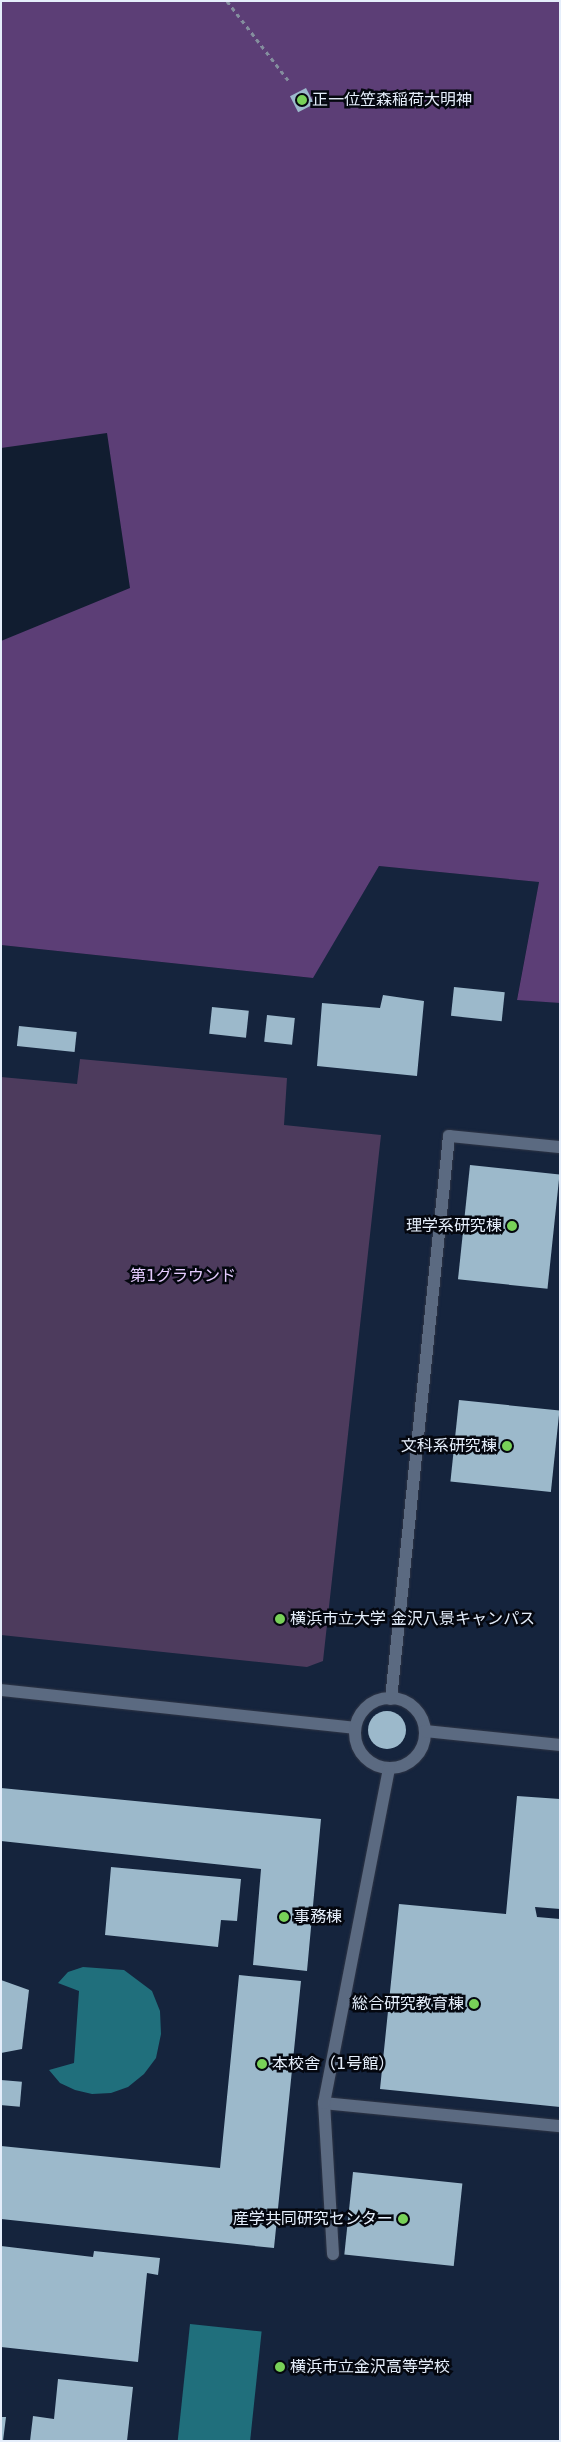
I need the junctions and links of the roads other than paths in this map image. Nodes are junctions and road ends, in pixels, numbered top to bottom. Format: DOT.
graph roads {
  1 [pos="560,1147"];
  2 [pos="1,1690"];
  3 [pos="392,1699"];
  4 [pos="355,1728"];
  5 [pos="425,1732"];
  6 [pos="560,1745"];
  7 [pos="389,1768"];
  8 [pos="324,2103"];
  9 [pos="560,2126"];
  10 [pos="333,2254"];
  1 -- 3 [label="lane"];
  2 -- 4 [label="lane"];
  3 -- 4 [label="lane"];
  3 -- 5 [label="lane"];
  4 -- 7 [label="lane"];
  5 -- 6 [label="lane"];
  5 -- 7 [label="lane"];
  7 -- 8 [label="lane"];
  8 -- 9 [label="lane"];
  8 -- 10 [label="lane"];
}
